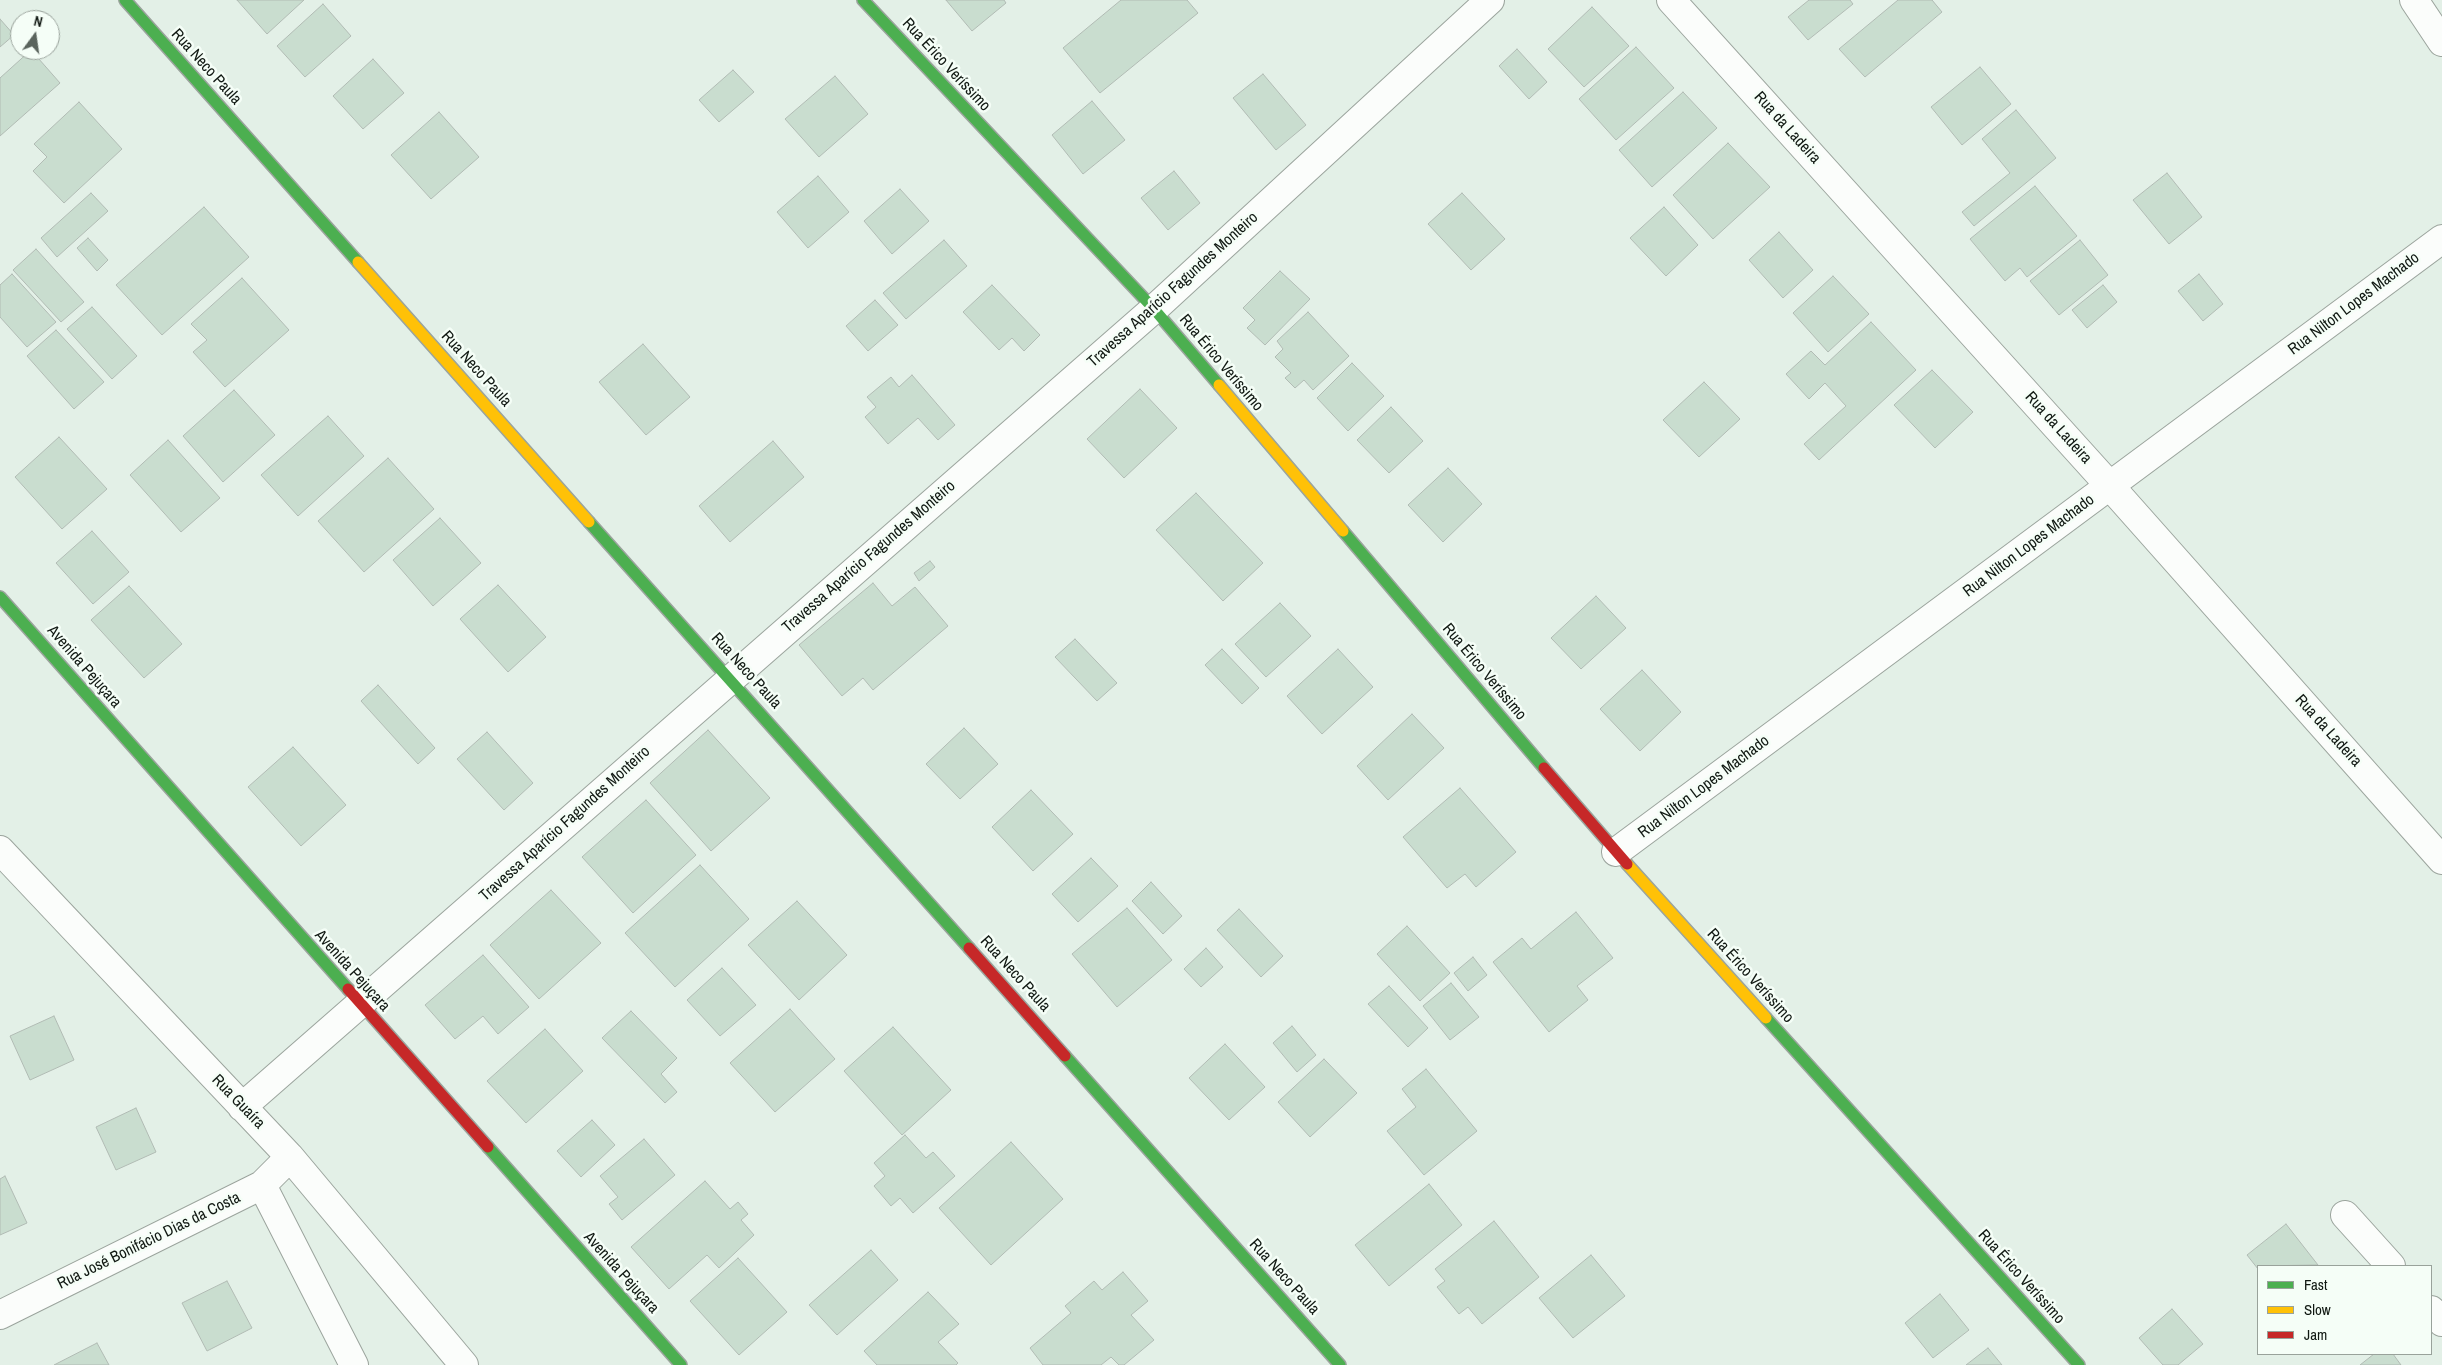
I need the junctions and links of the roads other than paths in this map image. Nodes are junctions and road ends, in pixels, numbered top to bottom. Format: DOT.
graph roads {
  1 [pos="125,0"];
  2 [pos="863,0"];
  3 [pos="1490,0"];
  4 [pos="1671,0"];
  5 [pos="2414,0"];
  6 [pos="2442,42"];
  7 [pos="2442,239"];
  8 [pos="1154,309"];
  9 [pos="2110,486"];
  10 [pos="0,597"];
  11 [pos="730,678"];
  12 [pos="0,850"];
  13 [pos="1616,852"];
  14 [pos="2442,860"];
  15 [pos="361,1005"];
  16 [pos="242,1107"];
  17 [pos="290,1157"];
  18 [pos="262,1185"];
  19 [pos="2345,1215"];
  20 [pos="2390,1265"];
  21 [pos="2432,1311"];
  22 [pos="0,1315"];
  23 [pos="2442,1322"];
  24 [pos="354,1365"];
  25 [pos="464,1365"];
  26 [pos="681,1365"];
  27 [pos="1340,1365"];
  28 [pos="2079,1365"];
  1 -- 11 [label="street, Rua Neco Paula"];
  2 -- 8 [label="street, Rua Érico Veríssimo"];
  3 -- 8 [label="street, Travessa Aparício Fagundes Monteiro"];
  4 -- 9 [label="street, Rua da Ladeira"];
  5 -- 6 [label="street"];
  7 -- 9 [label="street, Rua Nilton Lopes Machado"];
  8 -- 11 [label="street, Travessa Aparício Fagundes Monteiro"];
  8 -- 13 [label="street, Rua Érico Veríssimo"];
  9 -- 13 [label="street, Rua Nilton Lopes Machado"];
  9 -- 14 [label="street, Rua da Ladeira"];
  10 -- 15 [label="street, Avenida Pejuçara"];
  11 -- 15 [label="street, Travessa Aparício Fagundes Monteiro"];
  11 -- 27 [label="street, Rua Neco Paula"];
  12 -- 16 [label="street, Rua Guaíra"];
  13 -- 28 [label="street, Rua Érico Veríssimo"];
  15 -- 16 [label="street, Travessa Aparício Fagundes Monteiro"];
  15 -- 26 [label="street, Avenida Pejuçara"];
  16 -- 17 [label="street, Rua Guaíra"];
  17 -- 18 [label="street, Rua José Bonifácio Dias da Costa"];
  17 -- 25 [label="street, Rua Guaíra"];
  18 -- 22 [label="street, Rua José Bonifácio Dias da Costa"];
  18 -- 24 [label="street"];
  19 -- 20 [label="street"];
  21 -- 23 [label="street"];
}
